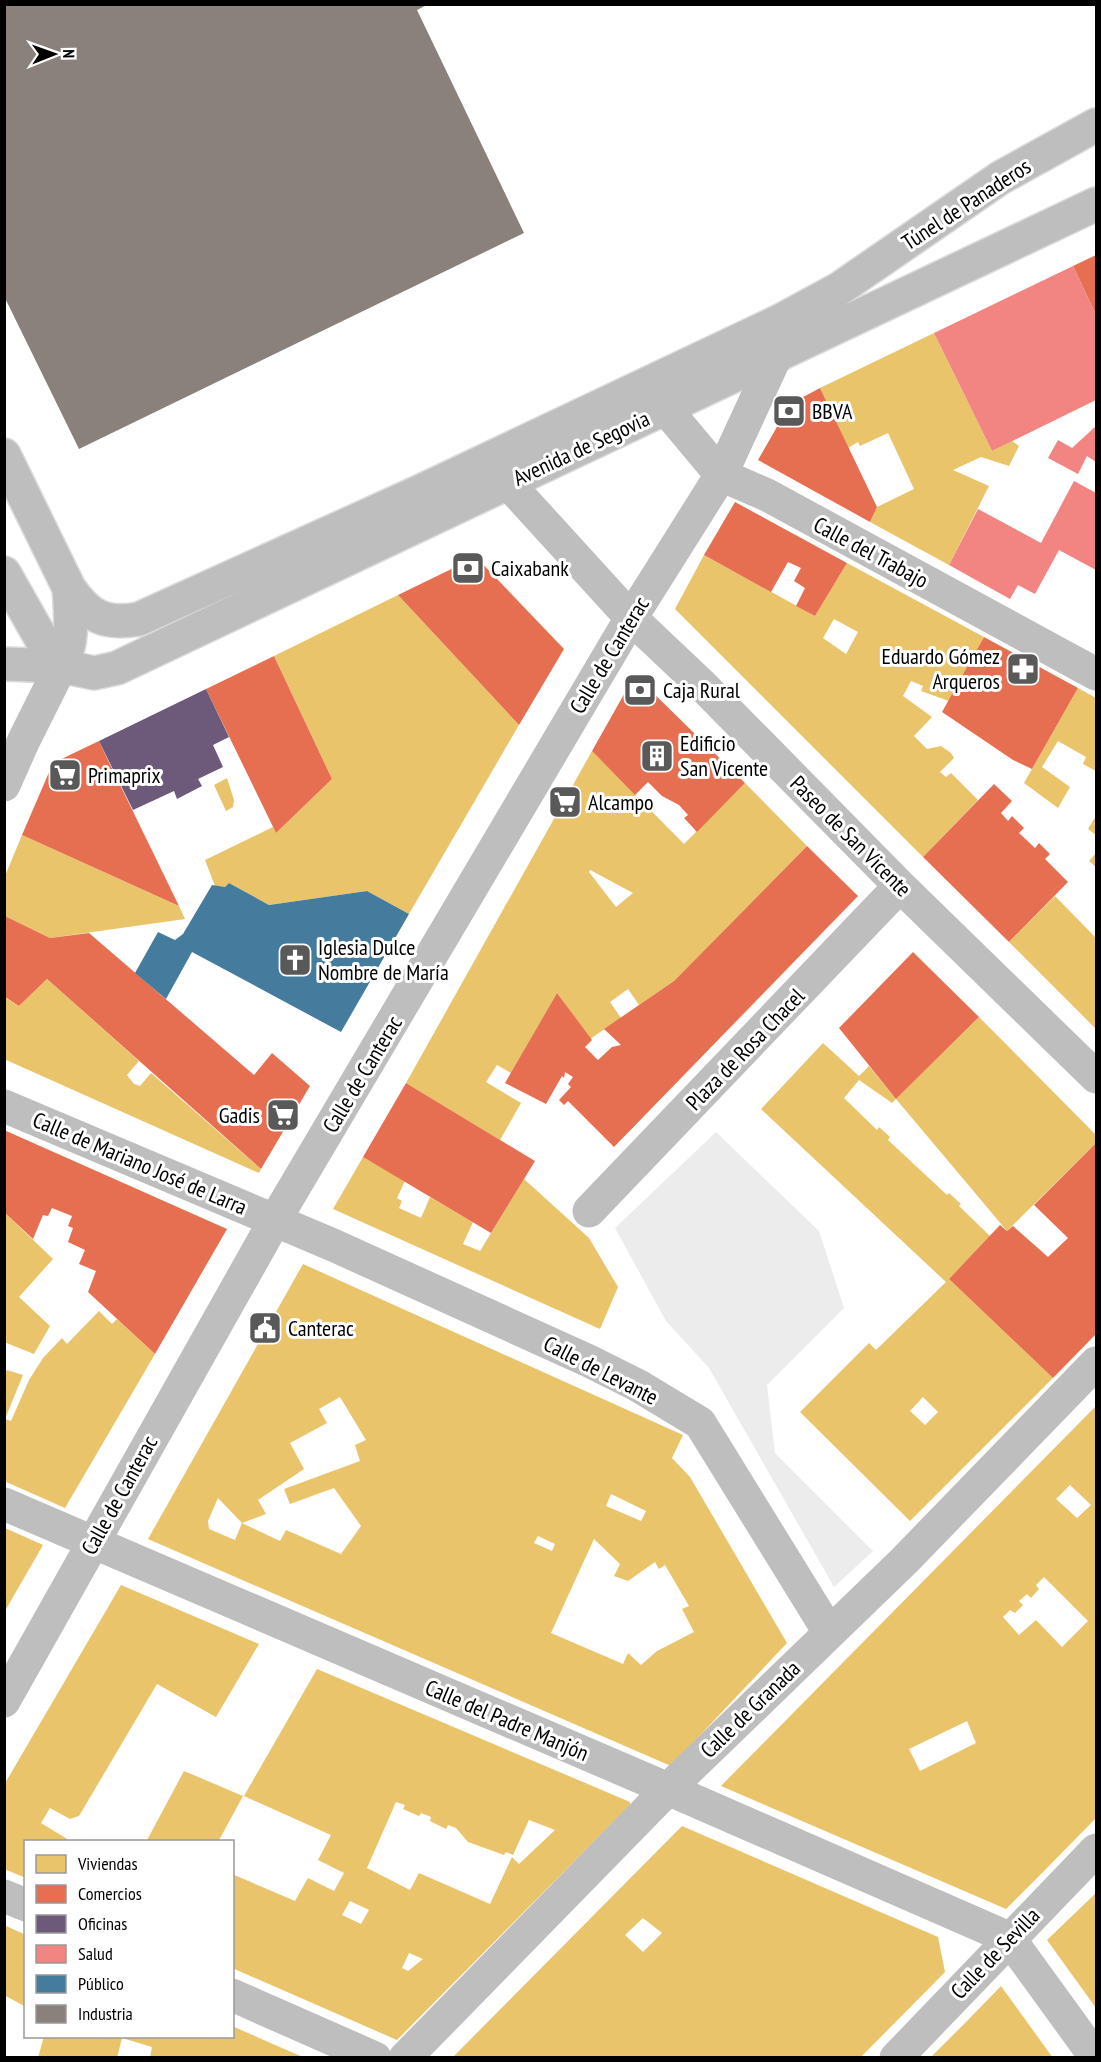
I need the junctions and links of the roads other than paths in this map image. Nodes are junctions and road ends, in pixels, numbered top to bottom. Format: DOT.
graph roads {
  1 [pos="1096,125"];
  2 [pos="1096,204"];
  3 [pos="839,289"];
  4 [pos="776,356"];
  5 [pos="665,408"];
  6 [pos="4,455"];
  7 [pos="499,470"];
  8 [pos="721,475"];
  9 [pos="4,573"];
  10 [pos="69,588"];
  11 [pos="631,618"];
  12 [pos="4,664"];
  13 [pos="61,666"];
  14 [pos="1096,674"];
  15 [pos="4,785"];
  16 [pos="900,886"];
  17 [pos="1096,1077"];
  18 [pos="4,1106"];
  19 [pos="589,1211"];
  20 [pos="275,1220"];
  21 [pos="1096,1363"];
  22 [pos="4,1504"];
  23 [pos="92,1541"];
  24 [pos="829,1632"];
  25 [pos="4,1701"];
  26 [pos="668,1789"];
  27 [pos="1096,1850"];
  28 [pos="4,1896"];
  29 [pos="24,1904"];
  30 [pos="1008,1938"];
  31 [pos="234,1996"];
  32 [pos="375,2058"];
  33 [pos="405,2058"];
  34 [pos="896,2058"];
  35 [pos="1096,2058"];
  1 -- 3 [label="street, Túnel de Panaderos"];
  2 -- 4 [label="street, Avenida de Segovia"];
  3 -- 7 [label="street, Avenida de Segovia"];
  4 -- 5 [label="street, Avenida de Segovia"];
  4 -- 8 [label="street, Calle de Canterac"];
  5 -- 7 [label="street, Avenida de Segovia"];
  5 -- 8 [label="street, Calle del Trabajo"];
  6 -- 10 [label="street"];
  7 -- 10 [label="street, Avenida de Segovia"];
  7 -- 11 [label="street, Paseo de San Vicente"];
  7 -- 13 [label="street, Avenida de Segovia"];
  8 -- 11 [label="street, Calle de Canterac"];
  8 -- 14 [label="street, Calle del Trabajo"];
  9 -- 13 [label="street"];
  10 -- 13 [label="street"];
  11 -- 16 [label="street, Paseo de San Vicente"];
  11 -- 20 [label="street, Calle de Canterac"];
  12 -- 13 [label="street, Avenida de Segovia"];
  13 -- 15 [label="street"];
  16 -- 17 [label="street, Paseo de San Vicente"];
  16 -- 19 [label="street, Plaza de Rosa Chacel"];
  18 -- 20 [label="street, Calle de Mariano José de Larra"];
  20 -- 23 [label="street, Calle de Canterac"];
  20 -- 24 [label="street, Calle de Levante"];
  21 -- 24 [label="street, Calle de Granada"];
  22 -- 23 [label="street, Calle del Padre Manjón"];
  23 -- 25 [label="street, Calle de Canterac"];
  23 -- 26 [label="street, Calle del Padre Manjón"];
  24 -- 26 [label="street, Calle de Granada"];
  26 -- 30 [label="street, Calle del Padre Manjón"];
  26 -- 33 [label="street, Calle de Granada"];
  27 -- 30 [label="street, Calle de Sevilla"];
  28 -- 29 [label="street"];
  30 -- 34 [label="street, Calle de Sevilla"];
  30 -- 35 [label="street"];
  31 -- 32 [label="street"];
}
